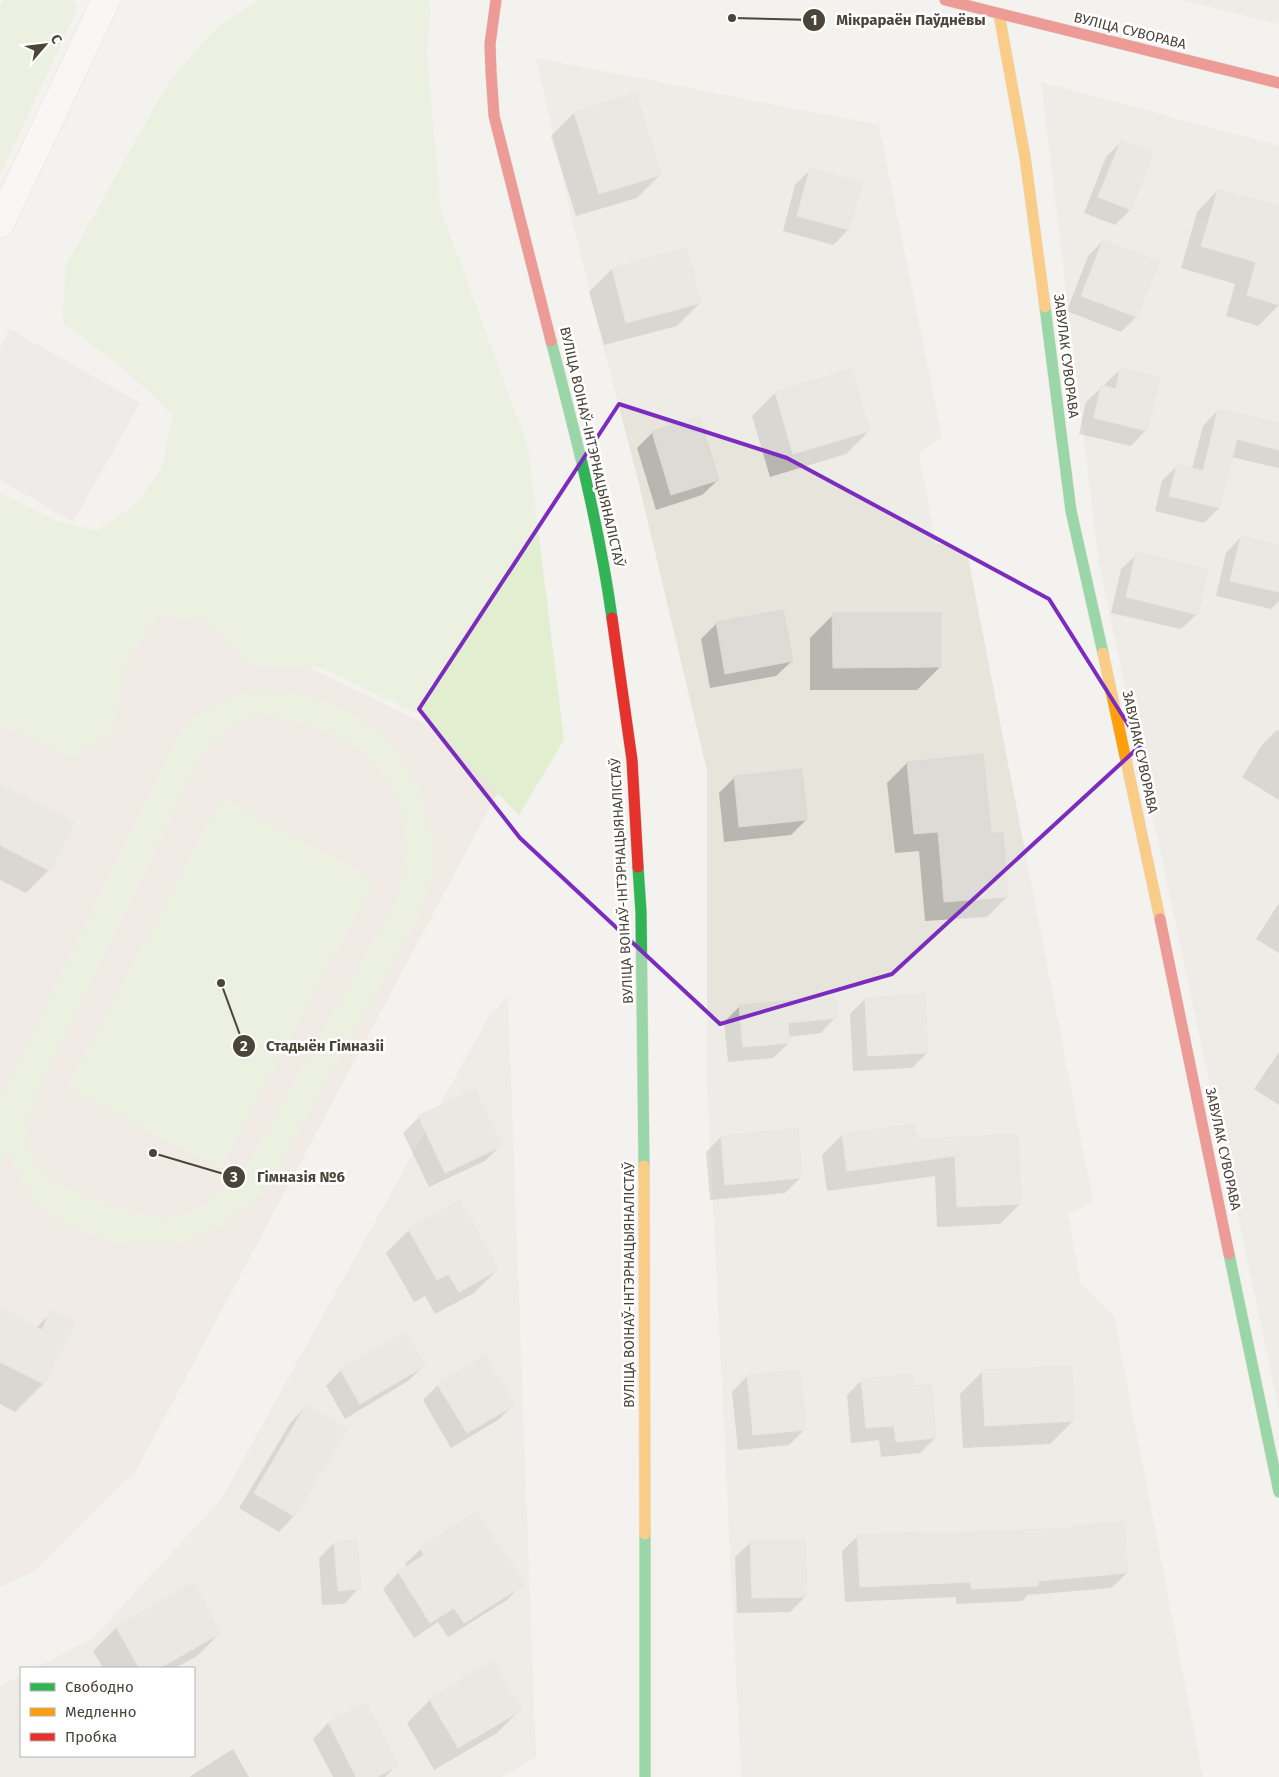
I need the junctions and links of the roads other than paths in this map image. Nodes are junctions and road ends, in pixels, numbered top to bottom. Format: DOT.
graph roads {
  1 [pos="106,0"];
  2 [pos="496,0"];
  3 [pos="945,0"];
  4 [pos="999,14"];
  5 [pos="1279,83"];
  6 [pos="0,224"];
  7 [pos="1279,1492"];
  8 [pos="645,1777"];
  1 -- 6 [label="street"];
  2 -- 8 [label="street, ВУЛІЦА ВОІНАЎ-ІНТЭРНАЦЫЯНАЛІСТАЎ"];
  3 -- 4 [label="street, ВУЛІЦА СУВОРАВА"];
  4 -- 5 [label="street, ВУЛІЦА СУВОРАВА"];
  4 -- 7 [label="street, ЗАВУЛАК СУВОРАВА"];
}
